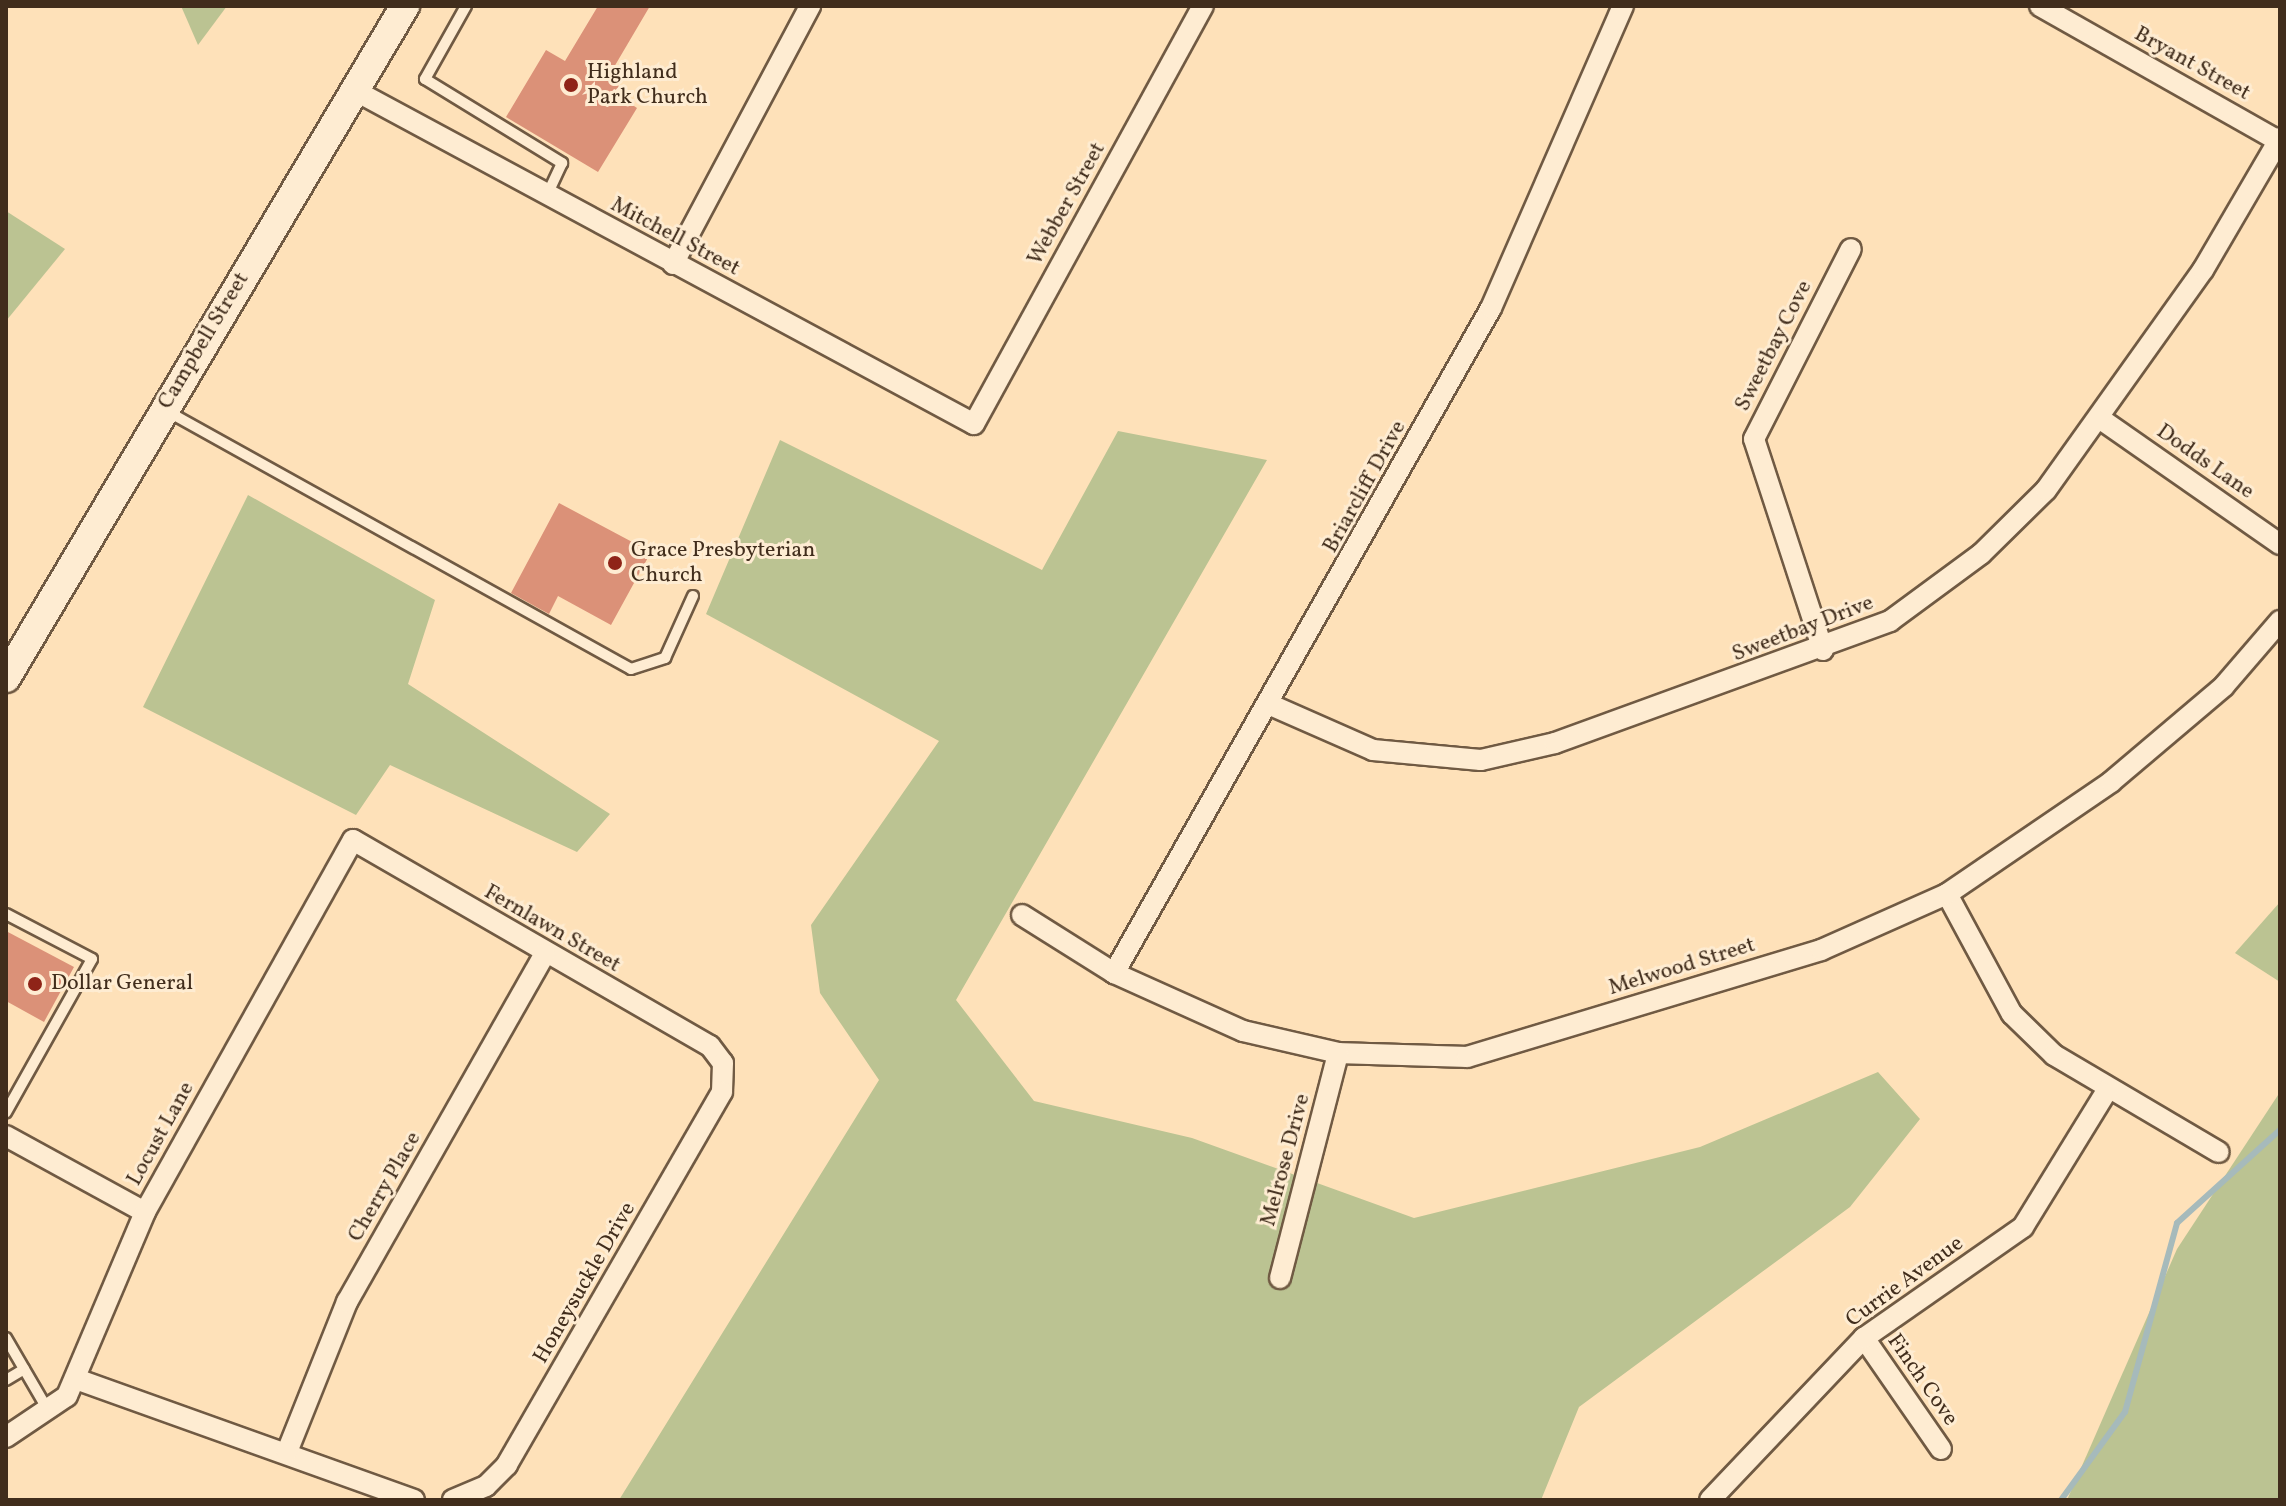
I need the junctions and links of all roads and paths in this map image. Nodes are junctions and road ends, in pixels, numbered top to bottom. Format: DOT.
graph roads {
  1 [pos="405,6"];
  2 [pos="466,6"];
  3 [pos="810,6"];
  4 [pos="1203,6"];
  5 [pos="1623,6"];
  6 [pos="2040,6"];
  7 [pos="354,90"];
  8 [pos="2279,140"];
  9 [pos="547,195"];
  10 [pos="1851,249"];
  11 [pos="673,264"];
  12 [pos="163,410"];
  13 [pos="2102,420"];
  14 [pos="974,424"];
  15 [pos="2280,544"];
  16 [pos="693,596"];
  17 [pos="2280,621"];
  18 [pos="1823,650"];
  19 [pos="7,674"];
  20 [pos="1273,706"];
  21 [pos="353,840"];
  22 [pos="1947,894"];
  23 [pos="6,914"];
  24 [pos="1022,915"];
  25 [pos="545,954"];
  26 [pos="1114,973"];
  27 [pos="1338,1053"];
  28 [pos="723,1063"];
  29 [pos="2108,1089"];
  30 [pos="6,1112"];
  31 [pos="6,1136"];
  32 [pos="2219,1152"];
  33 [pos="145,1212"];
  34 [pos="1280,1278"];
  35 [pos="6,1338"];
  36 [pos="1864,1338"];
  37 [pos="24,1369"];
  38 [pos="76,1379"];
  39 [pos="6,1380"];
  40 [pos="49,1412"];
  41 [pos="6,1437"];
  42 [pos="1941,1449"];
  43 [pos="287,1452"];
  44 [pos="414,1500"];
  45 [pos="453,1500"];
  46 [pos="1710,1500"];
  1 -- 7 [label="main road, Campbell Street"];
  2 -- 9 [label="lane"];
  3 -- 11 [label="street"];
  4 -- 14 [label="street, Webber Street"];
  5 -- 20 [label="street, Briarcliff Drive"];
  6 -- 8 [label="street, Bryant Street"];
  7 -- 9 [label="street, Mitchell Street"];
  7 -- 12 [label="main road, Campbell Street"];
  8 -- 13 [label="street, Sweetbay Drive"];
  9 -- 11 [label="street, Mitchell Street"];
  10 -- 18 [label="street, Sweetbay Cove"];
  11 -- 14 [label="street, Mitchell Street"];
  12 -- 16 [label="lane"];
  12 -- 19 [label="main road, Campbell Street"];
  13 -- 15 [label="street, Dodds Lane"];
  13 -- 18 [label="street, Sweetbay Drive"];
  17 -- 22 [label="street, Melwood Street"];
  18 -- 20 [label="street, Sweetbay Drive"];
  20 -- 26 [label="street, Briarcliff Drive"];
  21 -- 25 [label="street, Fernlawn Street"];
  21 -- 33 [label="street, Locust Lane"];
  22 -- 27 [label="street, Melwood Street"];
  22 -- 29 [label="street"];
  23 -- 30 [label="lane"];
  24 -- 26 [label="street, Melwood Street"];
  25 -- 28 [label="street, Fernlawn Street"];
  25 -- 43 [label="street, Cherry Place"];
  26 -- 27 [label="street, Melwood Street"];
  27 -- 34 [label="street, Melrose Drive"];
  28 -- 45 [label="street, Honeysuckle Drive"];
  29 -- 32 [label="street"];
  29 -- 36 [label="street, Currie Avenue"];
  31 -- 33 [label="street"];
  33 -- 38 [label="street, Locust Lane"];
  35 -- 37 [label="lane"];
  36 -- 42 [label="street, Finch Cove"];
  36 -- 46 [label="street, Currie Avenue"];
  37 -- 39 [label="lane"];
  37 -- 40 [label="lane"];
  38 -- 40 [label="street, Locust Lane"];
  38 -- 43 [label="street"];
  40 -- 41 [label="street, Locust Lane"];
  43 -- 44 [label="street"];
}
